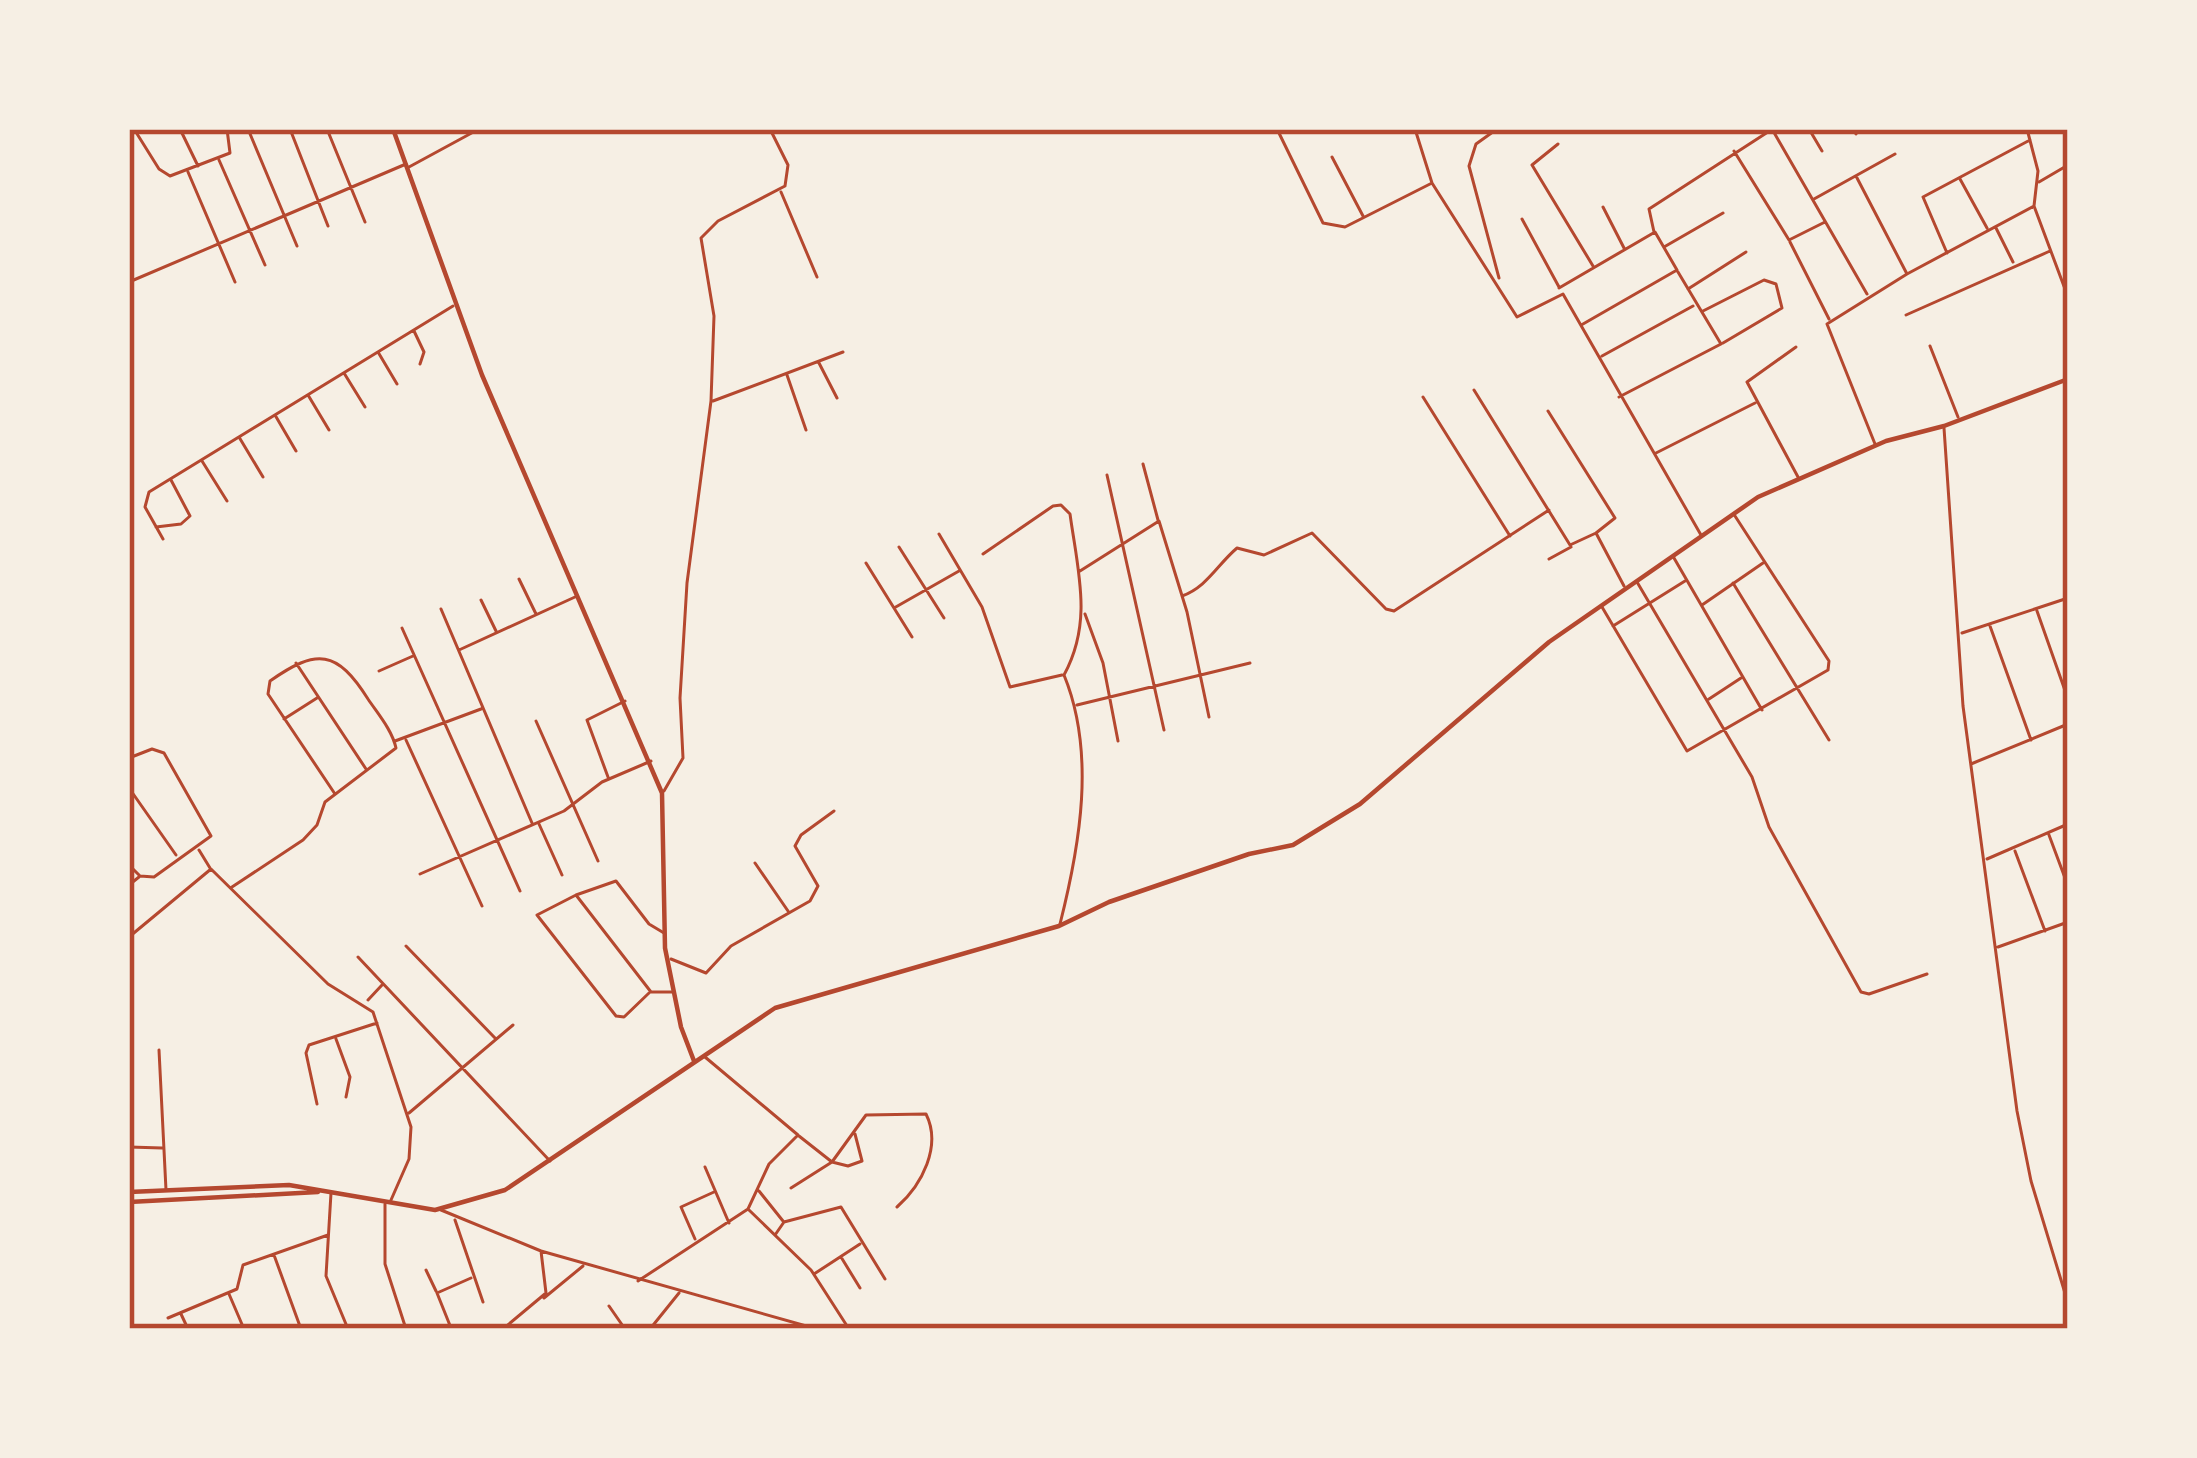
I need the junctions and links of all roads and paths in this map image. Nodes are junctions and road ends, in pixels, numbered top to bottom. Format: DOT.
graph roads {
  1 [pos="134,129"];
  2 [pos="180,129"];
  3 [pos="226,129"];
  4 [pos="248,129"];
  5 [pos="290,129"];
  6 [pos="327,129"];
  7 [pos="393,129"];
  8 [pos="478,129"];
  9 [pos="770,129"];
  10 [pos="1277,129"];
  11 [pos="1415,129"];
  12 [pos="1497,129"];
  13 [pos="1772,129"];
  14 [pos="1809,129"];
  15 [pos="1909,129"];
  16 [pos="1935,129"];
  17 [pos="2027,129"];
  18 [pos="2030,140"];
  19 [pos="1558,144"];
  20 [pos="1734,151"];
  21 [pos="1822,152"];
  22 [pos="1895,154"];
  23 [pos="1332,157"];
  24 [pos="218,158"];
  25 [pos="2068,164"];
  26 [pos="408,165"];
  27 [pos="199,168"];
  28 [pos="187,170"];
  29 [pos="1856,176"];
  30 [pos="1959,177"];
  31 [pos="1432,183"];
  32 [pos="2038,184"];
  33 [pos="350,189"];
  34 [pos="780,190"];
  35 [pos="1814,199"];
  36 [pos="317,201"];
  37 [pos="2034,206"];
  38 [pos="1603,207"];
  39 [pos="1724,213"];
  40 [pos="282,214"];
  41 [pos="1364,217"];
  42 [pos="1522,219"];
  43 [pos="365,221"];
  44 [pos="1826,221"];
  45 [pos="328,226"];
  46 [pos="1995,226"];
  47 [pos="248,228"];
  48 [pos="1988,230"];
  49 [pos="1655,232"];
  50 [pos="1789,240"];
  51 [pos="214,242"];
  52 [pos="297,246"];
  53 [pos="1664,247"];
  54 [pos="1624,250"];
  55 [pos="2051,250"];
  56 [pos="1746,252"];
  57 [pos="1947,253"];
  58 [pos="265,266"];
  59 [pos="2014,266"];
  60 [pos="1594,268"];
  61 [pos="1677,270"];
  62 [pos="1907,274"];
  63 [pos="817,277"];
  64 [pos="129,282"];
  65 [pos="235,282"];
  66 [pos="1502,286"];
  67 [pos="1688,289"];
  68 [pos="1561,291"];
  69 [pos="2068,295"];
  70 [pos="1869,296"];
  71 [pos="1697,304"];
  72 [pos="454,305"];
  73 [pos="1702,312"];
  74 [pos="1906,315"];
  75 [pos="1829,320"];
  76 [pos="1582,324"];
  77 [pos="413,329"];
  78 [pos="1721,344"];
  79 [pos="1930,346"];
  80 [pos="1796,347"];
  81 [pos="377,350"];
  82 [pos="843,352"];
  83 [pos="1600,357"];
  84 [pos="818,361"];
  85 [pos="420,364"];
  86 [pos="343,372"];
  87 [pos="787,373"];
  88 [pos="2068,379"];
  89 [pos="398,384"];
  90 [pos="1474,391"];
  91 [pos="307,394"];
  92 [pos="1423,397"];
  93 [pos="1619,397"];
  94 [pos="837,398"];
  95 [pos="711,401"];
  96 [pos="1756,402"];
  97 [pos="365,407"];
  98 [pos="1548,411"];
  99 [pos="274,414"];
  100 [pos="1958,419"];
  101 [pos="1944,426"];
  102 [pos="329,430"];
  103 [pos="806,430"];
  104 [pos="238,436"];
  105 [pos="1876,445"];
  106 [pos="296,452"];
  107 [pos="1656,453"];
  108 [pos="201,459"];
  109 [pos="1143,464"];
  110 [pos="1107,475"];
  111 [pos="263,477"];
  112 [pos="1798,477"];
  113 [pos="170,478"];
  114 [pos="227,501"];
  115 [pos="1549,510"];
  116 [pos="1734,515"];
  117 [pos="1159,521"];
  118 [pos="156,527"];
  119 [pos="1596,533"];
  120 [pos="939,534"];
  121 [pos="1510,536"];
  122 [pos="1702,537"];
  123 [pos="163,538"];
  124 [pos="1120,544"];
  125 [pos="1572,546"];
  126 [pos="898,547"];
  127 [pos="983,554"];
  128 [pos="1673,556"];
  129 [pos="1549,559"];
  130 [pos="1765,562"];
  131 [pos="866,563"];
  132 [pos="961,570"];
  133 [pos="1078,572"];
  134 [pos="519,579"];
  135 [pos="1687,580"];
  136 [pos="1636,581"];
  137 [pos="1733,583"];
  138 [pos="926,588"];
  139 [pos="1625,588"];
  140 [pos="577,596"];
  141 [pos="1182,596"];
  142 [pos="2068,598"];
  143 [pos="481,600"];
  144 [pos="1649,603"];
  145 [pos="1601,605"];
  146 [pos="1701,605"];
  147 [pos="893,608"];
  148 [pos="440,609"];
  149 [pos="2036,610"];
  150 [pos="1084,613"];
  151 [pos="536,614"];
  152 [pos="944,618"];
  153 [pos="1613,626"];
  154 [pos="1990,626"];
  155 [pos="402,628"];
  156 [pos="496,632"];
  157 [pos="1959,634"];
  158 [pos="912,637"];
  159 [pos="459,650"];
  160 [pos="414,656"];
  161 [pos="296,663"];
  162 [pos="1250,664"];
  163 [pos="379,671"];
  164 [pos="1064,675"];
  165 [pos="1199,676"];
  166 [pos="1743,677"];
  167 [pos="1155,686"];
  168 [pos="1799,687"];
  169 [pos="318,698"];
  170 [pos="1109,698"];
  171 [pos="2068,699"];
  172 [pos="1707,700"];
  173 [pos="625,701"];
  174 [pos="1075,705"];
  175 [pos="482,708"];
  176 [pos="1762,710"];
  177 [pos="1209,717"];
  178 [pos="283,720"];
  179 [pos="536,722"];
  180 [pos="444,724"];
  181 [pos="2068,724"];
  182 [pos="1164,730"];
  183 [pos="1726,731"];
  184 [pos="395,740"];
  185 [pos="406,740"];
  186 [pos="1829,740"];
  187 [pos="2031,740"];
  188 [pos="1118,741"];
  189 [pos="129,758"];
  190 [pos="652,760"];
  191 [pos="1971,764"];
  192 [pos="367,771"];
  193 [pos="609,778"];
  194 [pos="129,788"];
  195 [pos="662,793"];
  196 [pos="335,794"];
  197 [pos="573,806"];
  198 [pos="834,811"];
  199 [pos="535,823"];
  200 [pos="2068,824"];
  201 [pos="2048,833"];
  202 [pos="496,841"];
  203 [pos="197,847"];
  204 [pos="2014,849"];
  205 [pos="460,856"];
  206 [pos="177,858"];
  207 [pos="1985,860"];
  208 [pos="598,861"];
  209 [pos="754,863"];
  210 [pos="129,865"];
  211 [pos="211,869"];
  212 [pos="420,874"];
  213 [pos="562,875"];
  214 [pos="140,876"];
  215 [pos="129,885"];
  216 [pos="2068,886"];
  217 [pos="232,887"];
  218 [pos="520,891"];
  219 [pos="576,895"];
  220 [pos="482,906"];
  221 [pos="790,914"];
  222 [pos="2068,922"];
  223 [pos="1059,926"];
  224 [pos="2045,931"];
  225 [pos="130,933"];
  226 [pos="665,934"];
  227 [pos="406,946"];
  228 [pos="1998,947"];
  229 [pos="358,957"];
  230 [pos="667,958"];
  231 [pos="1927,974"];
  232 [pos="384,984"];
  233 [pos="651,992"];
  234 [pos="674,992"];
  235 [pos="366,1003"];
  236 [pos="378,1022"];
  237 [pos="513,1025"];
  238 [pos="335,1037"];
  239 [pos="496,1040"];
  240 [pos="158,1050"];
  241 [pos="704,1056"];
  242 [pos="694,1061"];
  243 [pos="464,1069"];
  244 [pos="346,1096"];
  245 [pos="317,1104"];
  246 [pos="409,1113"];
  247 [pos="855,1134"];
  248 [pos="798,1135"];
  249 [pos="129,1147"];
  250 [pos="164,1148"];
  251 [pos="550,1162"];
  252 [pos="832,1162"];
  253 [pos="705,1167"];
  254 [pos="757,1188"];
  255 [pos="790,1188"];
  256 [pos="166,1190"];
  257 [pos="332,1191"];
  258 [pos="129,1192"];
  259 [pos="318,1192"];
  260 [pos="714,1192"];
  261 [pos="129,1202"];
  262 [pos="388,1202"];
  263 [pos="897,1208"];
  264 [pos="748,1209"];
  265 [pos="438,1210"];
  266 [pos="454,1218"];
  267 [pos="784,1222"];
  268 [pos="730,1224"];
  269 [pos="775,1234"];
  270 [pos="328,1235"];
  271 [pos="696,1241"];
  272 [pos="862,1244"];
  273 [pos="541,1251"];
  274 [pos="273,1253"];
  275 [pos="840,1256"];
  276 [pos="584,1264"];
  277 [pos="426,1270"];
  278 [pos="814,1274"];
  279 [pos="2068,1276"];
  280 [pos="472,1278"];
  281 [pos="2060,1278"];
  282 [pos="885,1279"];
  283 [pos="638,1281"];
  284 [pos="860,1288"];
  285 [pos="229,1292"];
  286 [pos="680,1292"];
  287 [pos="437,1293"];
  288 [pos="541,1299"];
  289 [pos="482,1302"];
  290 [pos="2068,1303"];
  291 [pos="609,1306"];
  292 [pos="181,1312"];
  293 [pos="168,1318"];
  294 [pos="451,1328"];
  295 [pos="809,1328"];
  296 [pos="188,1329"];
  297 [pos="244,1329"];
  298 [pos="302,1329"];
  299 [pos="348,1329"];
  300 [pos="406,1329"];
  301 [pos="503,1329"];
  302 [pos="625,1329"];
  303 [pos="650,1329"];
  304 [pos="818,1329"];
  305 [pos="849,1329"];
  1 -- 28 [label="street"];
  2 -- 27 [label="street"];
  3 -- 24 [label="street"];
  4 -- 40 [label="street"];
  5 -- 36 [label="street"];
  6 -- 33 [label="street"];
  7 -- 26 [label="street"];
  8 -- 26 [label="street"];
  9 -- 34 [label="street"];
  10 -- 41 [label="street"];
  11 -- 31 [label="street"];
  12 -- 66 [label="street"];
  13 -- 20 [label="street"];
  13 -- 35 [label="street"];
  14 -- 21 [label="street"];
  15 -- 16 [label="street"];
  17 -- 18 [label="street"];
  18 -- 30 [label="street"];
  18 -- 32 [label="street"];
  19 -- 60 [label="street"];
  20 -- 49 [label="street"];
  20 -- 50 [label="street"];
  22 -- 29 [label="street"];
  23 -- 41 [label="street"];
  24 -- 27 [label="street"];
  24 -- 47 [label="street"];
  25 -- 32 [label="street"];
  26 -- 33 [label="street"];
  26 -- 72 [label="street"];
  27 -- 28 [label="street"];
  28 -- 51 [label="street"];
  29 -- 35 [label="street"];
  29 -- 62 [label="street"];
  30 -- 48 [label="street"];
  30 -- 57 [label="street"];
  31 -- 41 [label="street"];
  31 -- 66 [label="street"];
  32 -- 37 [label="street"];
  33 -- 36 [label="street"];
  33 -- 43 [label="street"];
  34 -- 63 [label="street"];
  34 -- 95 [label="street"];
  35 -- 44 [label="street"];
  36 -- 40 [label="street"];
  36 -- 45 [label="street"];
  37 -- 46 [label="street"];
  37 -- 55 [label="street"];
  38 -- 54 [label="street"];
  39 -- 53 [label="street"];
  40 -- 47 [label="street"];
  40 -- 52 [label="street"];
  42 -- 68 [label="street"];
  44 -- 50 [label="street"];
  44 -- 70 [label="street"];
  46 -- 48 [label="street"];
  46 -- 59 [label="street"];
  47 -- 51 [label="street"];
  47 -- 58 [label="street"];
  48 -- 57 [label="street"];
  49 -- 53 [label="street"];
  49 -- 54 [label="street"];
  50 -- 75 [label="street"];
  51 -- 64 [label="street"];
  51 -- 65 [label="street"];
  53 -- 61 [label="street"];
  54 -- 60 [label="street"];
  55 -- 59 [label="street"];
  55 -- 69 [label="street"];
  56 -- 67 [label="street"];
  57 -- 62 [label="street"];
  59 -- 74 [label="street"];
  60 -- 68 [label="street"];
  61 -- 67 [label="street"];
  61 -- 76 [label="street"];
  62 -- 70 [label="street"];
  66 -- 68 [label="street"];
  67 -- 71 [label="street"];
  68 -- 76 [label="street"];
  70 -- 75 [label="street"];
  71 -- 73 [label="street"];
  71 -- 83 [label="street"];
  72 -- 77 [label="street"];
  72 -- 140 [label="street"];
  73 -- 78 [label="street"];
  73 -- 78 [label="street"];
  75 -- 105 [label="street"];
  76 -- 83 [label="street"];
  77 -- 81 [label="street"];
  77 -- 85 [label="street"];
  78 -- 93 [label="street"];
  79 -- 100 [label="street"];
  80 -- 96 [label="street"];
  81 -- 86 [label="street"];
  81 -- 89 [label="street"];
  82 -- 84 [label="street"];
  83 -- 93 [label="street"];
  84 -- 87 [label="street"];
  84 -- 94 [label="street"];
  86 -- 91 [label="street"];
  86 -- 97 [label="street"];
  87 -- 95 [label="street"];
  87 -- 103 [label="street"];
  88 -- 100 [label="street"];
  90 -- 115 [label="street"];
  91 -- 99 [label="street"];
  91 -- 102 [label="street"];
  92 -- 121 [label="street"];
  93 -- 107 [label="street"];
  95 -- 195 [label="street"];
  96 -- 107 [label="street"];
  96 -- 112 [label="street"];
  98 -- 119 [label="street"];
  99 -- 104 [label="street"];
  99 -- 106 [label="street"];
  100 -- 101 [label="street"];
  101 -- 105 [label="street"];
  101 -- 157 [label="street"];
  104 -- 108 [label="street"];
  104 -- 111 [label="street"];
  105 -- 112 [label="street"];
  107 -- 122 [label="street"];
  108 -- 113 [label="street"];
  108 -- 114 [label="street"];
  109 -- 117 [label="street"];
  110 -- 124 [label="street"];
  112 -- 116 [label="street"];
  113 -- 118 [label="street"];
  113 -- 118 [label="street"];
  115 -- 121 [label="street"];
  115 -- 125 [label="street"];
  116 -- 122 [label="street"];
  116 -- 130 [label="street"];
  117 -- 124 [label="street"];
  117 -- 141 [label="street"];
  118 -- 123 [label="street"];
  119 -- 125 [label="street"];
  119 -- 139 [label="street"];
  120 -- 132 [label="street"];
  121 -- 141 [label="street"];
  122 -- 128 [label="street"];
  124 -- 133 [label="street"];
  124 -- 167 [label="street"];
  125 -- 129 [label="street"];
  126 -- 138 [label="street"];
  127 -- 133 [label="street"];
  128 -- 135 [label="street"];
  128 -- 136 [label="street"];
  130 -- 137 [label="street"];
  130 -- 168 [label="street"];
  131 -- 147 [label="street"];
  132 -- 138 [label="street"];
  132 -- 164 [label="street"];
  133 -- 150 [label="street"];
  134 -- 151 [label="street"];
  135 -- 144 [label="street"];
  135 -- 146 [label="street"];
  136 -- 139 [label="street"];
  136 -- 144 [label="street"];
  137 -- 146 [label="street"];
  137 -- 168 [label="street"];
  138 -- 147 [label="street"];
  138 -- 152 [label="street"];
  139 -- 145 [label="street"];
  140 -- 151 [label="street"];
  140 -- 173 [label="street"];
  141 -- 165 [label="street"];
  142 -- 149 [label="street"];
  143 -- 156 [label="street"];
  144 -- 153 [label="street"];
  144 -- 172 [label="street"];
  145 -- 153 [label="street"];
  145 -- 223 [label="street"];
  146 -- 166 [label="street"];
  147 -- 158 [label="street"];
  148 -- 159 [label="street"];
  149 -- 154 [label="street"];
  149 -- 171 [label="street"];
  150 -- 164 [label="street"];
  150 -- 170 [label="street"];
  151 -- 156 [label="street"];
  153 -- 183 [label="street"];
  154 -- 157 [label="street"];
  154 -- 187 [label="street"];
  155 -- 160 [label="street"];
  156 -- 159 [label="street"];
  157 -- 191 [label="street"];
  159 -- 175 [label="street"];
  160 -- 163 [label="street"];
  160 -- 180 [label="street"];
  161 -- 169 [label="street"];
  161 -- 178 [label="street"];
  161 -- 184 [label="street"];
  162 -- 165 [label="street"];
  164 -- 174 [label="street"];
  165 -- 167 [label="street"];
  165 -- 177 [label="street"];
  166 -- 172 [label="street"];
  166 -- 176 [label="street"];
  167 -- 170 [label="street"];
  167 -- 182 [label="street"];
  168 -- 176 [label="street"];
  168 -- 186 [label="street"];
  169 -- 178 [label="street"];
  169 -- 192 [label="street"];
  170 -- 174 [label="street"];
  170 -- 188 [label="street"];
  172 -- 183 [label="street"];
  173 -- 190 [label="street"];
  173 -- 193 [label="street"];
  174 -- 223 [label="street"];
  175 -- 180 [label="street"];
  175 -- 199 [label="street"];
  176 -- 183 [label="street"];
  178 -- 196 [label="street"];
  179 -- 197 [label="street"];
  180 -- 185 [label="street"];
  180 -- 202 [label="street"];
  181 -- 187 [label="street"];
  183 -- 231 [label="street"];
  184 -- 185 [label="street"];
  184 -- 192 [label="street"];
  185 -- 205 [label="street"];
  187 -- 191 [label="street"];
  189 -- 203 [label="street"];
  190 -- 193 [label="street"];
  190 -- 195 [label="street"];
  191 -- 207 [label="street"];
  192 -- 196 [label="street"];
  193 -- 197 [label="street"];
  194 -- 206 [label="street"];
  195 -- 226 [label="street"];
  196 -- 217 [label="street"];
  197 -- 199 [label="street"];
  197 -- 208 [label="street"];
  198 -- 221 [label="street"];
  199 -- 202 [label="street"];
  199 -- 213 [label="street"];
  200 -- 201 [label="street"];
  201 -- 204 [label="street"];
  201 -- 216 [label="street"];
  202 -- 205 [label="street"];
  202 -- 218 [label="street"];
  203 -- 206 [label="street"];
  203 -- 211 [label="street"];
  204 -- 207 [label="street"];
  204 -- 224 [label="street"];
  205 -- 212 [label="street"];
  205 -- 220 [label="street"];
  206 -- 214 [label="street"];
  207 -- 228 [label="street"];
  209 -- 221 [label="street"];
  210 -- 214 [label="street"];
  211 -- 217 [label="street"];
  211 -- 225 [label="street"];
  214 -- 215 [label="street"];
  217 -- 235 [label="street"];
  219 -- 226 [label="street"];
  219 -- 233 [label="street"];
  219 -- 233 [label="street"];
  221 -- 230 [label="street"];
  222 -- 224 [label="street"];
  223 -- 241 [label="street"];
  224 -- 228 [label="street"];
  226 -- 230 [label="street"];
  227 -- 239 [label="street"];
  228 -- 281 [label="street"];
  229 -- 232 [label="street"];
  230 -- 234 [label="street"];
  232 -- 235 [label="street"];
  232 -- 243 [label="street"];
  233 -- 234 [label="street"];
  234 -- 242 [label="street"];
  235 -- 236 [label="street"];
  236 -- 238 [label="street"];
  236 -- 246 [label="street"];
  237 -- 239 [label="street"];
  238 -- 244 [label="street"];
  238 -- 245 [label="street"];
  239 -- 243 [label="street"];
  240 -- 250 [label="street"];
  241 -- 242 [label="street"];
  241 -- 248 [label="street"];
  242 -- 251 [label="street"];
  243 -- 246 [label="street"];
  243 -- 251 [label="street"];
  246 -- 262 [label="street"];
  247 -- 252 [label="street"];
  247 -- 252 [label="street"];
  247 -- 263 [label="street"];
  248 -- 252 [label="street"];
  248 -- 254 [label="street"];
  249 -- 250 [label="street"];
  250 -- 256 [label="street"];
  251 -- 265 [label="street"];
  252 -- 255 [label="street"];
  253 -- 260 [label="street"];
  254 -- 264 [label="street"];
  254 -- 267 [label="street"];
  256 -- 258 [label="street"];
  256 -- 259 [label="street"];
  257 -- 259 [label="street"];
  257 -- 262 [label="street"];
  257 -- 270 [label="street"];
  259 -- 261 [label="street"];
  260 -- 268 [label="street"];
  260 -- 271 [label="street"];
  262 -- 265 [label="street"];
  262 -- 300 [label="street"];
  264 -- 268 [label="street"];
  264 -- 269 [label="street"];
  265 -- 266 [label="street"];
  266 -- 273 [label="street"];
  266 -- 280 [label="street"];
  267 -- 269 [label="street"];
  267 -- 272 [label="street"];
  268 -- 271 [label="street"];
  269 -- 278 [label="street"];
  270 -- 274 [label="street"];
  270 -- 299 [label="street"];
  271 -- 283 [label="street"];
  272 -- 275 [label="street"];
  272 -- 282 [label="street"];
  273 -- 276 [label="street"];
  273 -- 288 [label="street"];
  274 -- 285 [label="street"];
  274 -- 298 [label="street"];
  275 -- 278 [label="street"];
  275 -- 284 [label="street"];
  276 -- 283 [label="street"];
  276 -- 288 [label="street"];
  277 -- 287 [label="street"];
  278 -- 305 [label="street"];
  279 -- 281 [label="street"];
  280 -- 287 [label="street"];
  280 -- 289 [label="street"];
  281 -- 290 [label="street"];
  283 -- 286 [label="street"];
  285 -- 292 [label="street"];
  285 -- 297 [label="street"];
  286 -- 295 [label="street"];
  286 -- 303 [label="street"];
  287 -- 294 [label="street"];
  288 -- 301 [label="street"];
  291 -- 302 [label="street"];
  292 -- 293 [label="street"];
  292 -- 296 [label="street"];
  295 -- 304 [label="street"];
}
